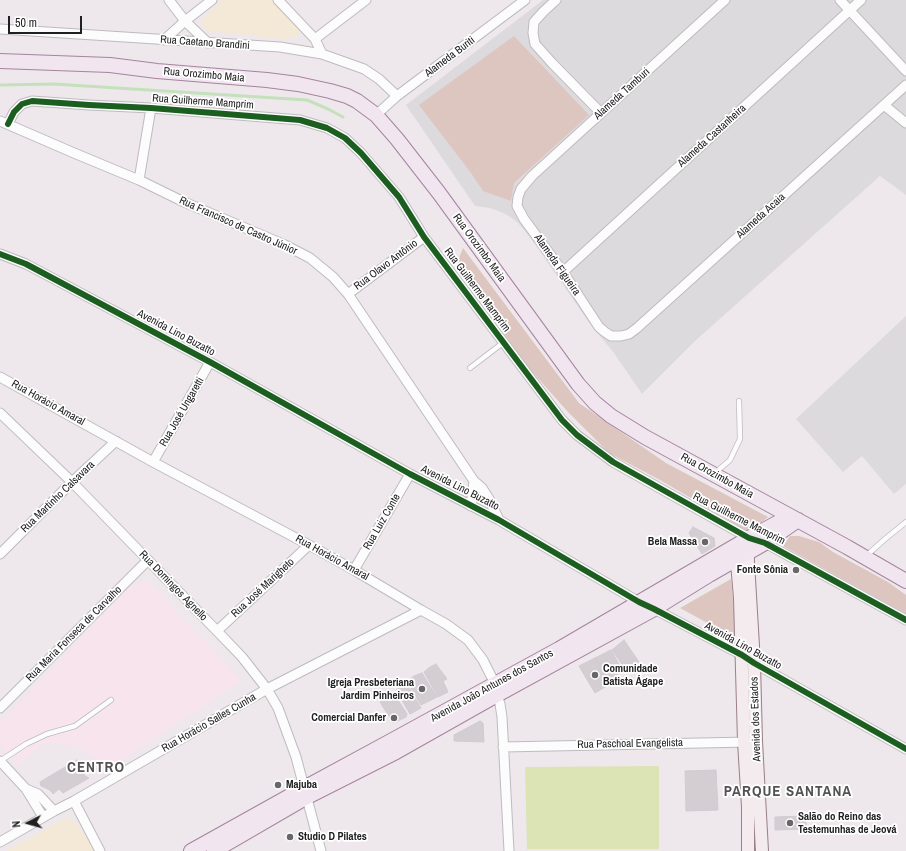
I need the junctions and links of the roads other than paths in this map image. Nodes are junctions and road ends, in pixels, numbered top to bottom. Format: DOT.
graph roads {
  1 [pos="169,0"];
  2 [pos="212,0"];
  3 [pos="278,0"];
  4 [pos="366,0"];
  5 [pos="525,0"];
  6 [pos="556,0"];
  7 [pos="725,0"];
  8 [pos="840,0"];
  9 [pos="861,0"];
  10 [pos="850,10"];
  11 [pos="185,21"];
  12 [pos="0,29"];
  13 [pos="315,39"];
  14 [pos="164,40"];
  15 [pos="208,43"];
  16 [pos="322,54"];
  17 [pos="0,61"];
  18 [pos="906,71"];
  19 [pos="906,86"];
  20 [pos="397,96"];
  21 [pos="884,106"];
  22 [pos="151,108"];
  23 [pos="601,113"];
  24 [pos="376,115"];
  25 [pos="4,122"];
  26 [pos="906,123"];
  27 [pos="139,180"];
  28 [pos="521,189"];
  29 [pos="424,237"];
  30 [pos="0,254"];
  31 [pos="563,272"];
  32 [pos="348,294"];
  33 [pos="611,336"];
  34 [pos="504,342"];
  35 [pos="210,362"];
  36 [pos="470,368"];
  37 [pos="0,377"];
  38 [pos="739,401"];
  39 [pos="0,413"];
  40 [pos="116,441"];
  41 [pos="154,462"];
  42 [pos="410,474"];
  43 [pos="714,474"];
  44 [pos="474,480"];
  45 [pos="72,482"];
  46 [pos="471,506"];
  47 [pos="794,518"];
  48 [pos="499,520"];
  49 [pos="906,522"];
  50 [pos="765,543"];
  51 [pos="309,545"];
  52 [pos="743,547"];
  53 [pos="0,554"];
  54 [pos="865,557"];
  55 [pos="148,560"];
  56 [pos="354,570"];
  57 [pos="906,581"];
  58 [pos="638,602"];
  59 [pos="654,609"];
  60 [pos="421,610"];
  61 [pos="906,620"];
  62 [pos="217,631"];
  63 [pos="742,655"];
  64 [pos="754,663"];
  65 [pos="267,689"];
  66 [pos="496,689"];
  67 [pos="111,700"];
  68 [pos="0,708"];
  69 [pos="750,742"];
  70 [pos="503,747"];
  71 [pos="906,749"];
  72 [pos="0,761"];
  73 [pos="26,789"];
  74 [pos="305,793"];
  75 [pos="74,801"];
  76 [pos="54,811"];
  77 [pos="43,817"];
  78 [pos="0,842"];
  79 [pos="100,851"];
  80 [pos="191,851"];
  81 [pos="214,851"];
  82 [pos="321,851"];
  83 [pos="509,851"];
  84 [pos="748,851"];
  85 [pos="762,851"];
  1 -- 11 [label="street"];
  2 -- 11 [label="street"];
  3 -- 13 [label="street"];
  4 -- 13 [label="street"];
  5 -- 20 [label="street, Alameda Buriti"];
  6 -- 23 [label="street"];
  7 -- 23 [label="street, Alameda Tamburi"];
  8 -- 10 [label="street"];
  9 -- 10 [label="street, Alameda Castanheira"];
  10 -- 18 [label="street"];
  10 -- 31 [label="street, Alameda Castanheira"];
  11 -- 14 [label="street"];
  11 -- 15 [label="street"];
  12 -- 14 [label="street, Rua Caetano Brandini"];
  13 -- 16 [label="street"];
  14 -- 15 [label="street, Rua Caetano Brandini"];
  15 -- 16 [label="street, Rua Caetano Brandini"];
  16 -- 20 [label="street, Rua Caetano Brandini"];
  17 -- 24 [label="main road, Rua Orozimbo Maia"];
  19 -- 21 [label="street, Alameda Acaia"];
  20 -- 24 [label="street, Alameda Buriti"];
  21 -- 26 [label="street"];
  21 -- 33 [label="street, Alameda Acaia"];
  22 -- 25 [label="street, Rua Guilherme Mamprim"];
  22 -- 27 [label="street"];
  22 -- 29 [label="street, Rua Guilherme Mamprim"];
  23 -- 28 [label="street, Alameda Tamburi"];
  24 -- 43 [label="main road, Rua Orozimbo Maia"];
  25 -- 27 [label="street, Rua Francisco de Castro Júnior"];
  27 -- 32 [label="street, Rua Francisco de Castro Júnior"];
  28 -- 31 [label="street, Alameda Figueira"];
  29 -- 32 [label="street, Rua Olavo Antônio"];
  29 -- 34 [label="street, Rua Guilherme Mamprim"];
  30 -- 35 [label="street, Avenida Lino Buzatto"];
  31 -- 33 [label="street, Alameda Figueira"];
  32 -- 44 [label="street, Rua Francisco de Castro Júnior"];
  34 -- 36 [label="lane"];
  34 -- 52 [label="street, Rua Guilherme Mamprim"];
  35 -- 41 [label="street, Rua José Ungaretti"];
  35 -- 42 [label="street, Avenida Lino Buzatto"];
  37 -- 40 [label="street, Rua Horácio Amaral"];
  38 -- 43 [label="lane"];
  39 -- 45 [label="street, Rua Domingos Agnello"];
  40 -- 41 [label="street, Rua Horácio Amaral"];
  40 -- 45 [label="street, Rua Martinho Calsavara"];
  41 -- 51 [label="street, Rua Horácio Amaral"];
  42 -- 46 [label="street, Avenida Lino Buzatto"];
  42 -- 56 [label="street, Rua Luiz Conte"];
  43 -- 47 [label="main road, Rua Orozimbo Maia"];
  44 -- 46 [label="street"];
  44 -- 48 [label="street, Rua Francisco de Castro Júnior"];
  45 -- 53 [label="street, Rua Martinho Calsavara"];
  45 -- 55 [label="street, Rua Domingos Agnello"];
  46 -- 48 [label="street, Avenida Lino Buzatto"];
  47 -- 50 [label="main road, Avenida João Antunes dos Santos"];
  47 -- 52 [label="main road, Avenida João Antunes dos Santos"];
  47 -- 54 [label="main road, Rua Orozimbo Maia"];
  48 -- 58 [label="street, Avenida Lino Buzatto"];
  49 -- 54 [label="lane"];
  50 -- 52 [label="main road, Avenida João Antunes dos Santos"];
  50 -- 61 [label="street, Rua Guilherme Mamprim"];
  51 -- 56 [label="street, Rua Horácio Amaral"];
  51 -- 62 [label="street, Rua José Marigheto"];
  52 -- 58 [label="main road, Avenida João Antunes dos Santos"];
  52 -- 59 [label="main road, Avenida João Antunes dos Santos"];
  52 -- 63 [label="main road, Avenida dos Estados"];
  52 -- 64 [label="main road, Avenida dos Estados"];
  54 -- 57 [label="main road, Rua Orozimbo Maia"];
  55 -- 62 [label="street, Rua Domingos Agnello"];
  55 -- 68 [label="street, Rua Maria Fonseca de Carvalho"];
  56 -- 60 [label="street, Rua Horácio Amaral"];
  58 -- 59 [label="street, Avenida Lino Buzatto"];
  58 -- 66 [label="main road, Avenida João Antunes dos Santos"];
  59 -- 63 [label="street, Avenida Lino Buzatto"];
  59 -- 66 [label="main road, Avenida João Antunes dos Santos"];
  60 -- 65 [label="street, Rua Horácio Salles Cunha"];
  60 -- 66 [label="street, Rua Horácio Amaral"];
  62 -- 65 [label="street, Rua Domingos Agnello"];
  63 -- 64 [label="street, Avenida Lino Buzatto"];
  63 -- 69 [label="main road, Avenida dos Estados"];
  64 -- 69 [label="main road, Avenida dos Estados"];
  64 -- 71 [label="street, Avenida Lino Buzatto"];
  65 -- 74 [label="street, Rua Domingos Agnello"];
  65 -- 75 [label="street, Rua Horácio Salles Cunha"];
  66 -- 70 [label="street, Rua Horácio Amaral"];
  66 -- 74 [label="main road, Avenida João Antunes dos Santos"];
  67 -- 72 [label="lane"];
  69 -- 70 [label="street, Rua Paschoal Evangelista"];
  69 -- 84 [label="main road, Avenida dos Estados"];
  69 -- 85 [label="main road, Avenida dos Estados"];
  70 -- 83 [label="street, Rua Horácio Amaral"];
  72 -- 73 [label="street"];
  73 -- 76 [label="street"];
  73 -- 77 [label="street"];
  74 -- 80 [label="main road, Avenida João Antunes dos Santos"];
  74 -- 81 [label="main road, Avenida João Antunes dos Santos"];
  74 -- 82 [label="street, Rua Domingos Agnello"];
  75 -- 76 [label="street, Rua Horácio Salles Cunha"];
  75 -- 79 [label="street"];
  76 -- 77 [label="street, Rua Horácio Salles Cunha"];
  77 -- 78 [label="street, Rua Horácio Salles Cunha"];
}
